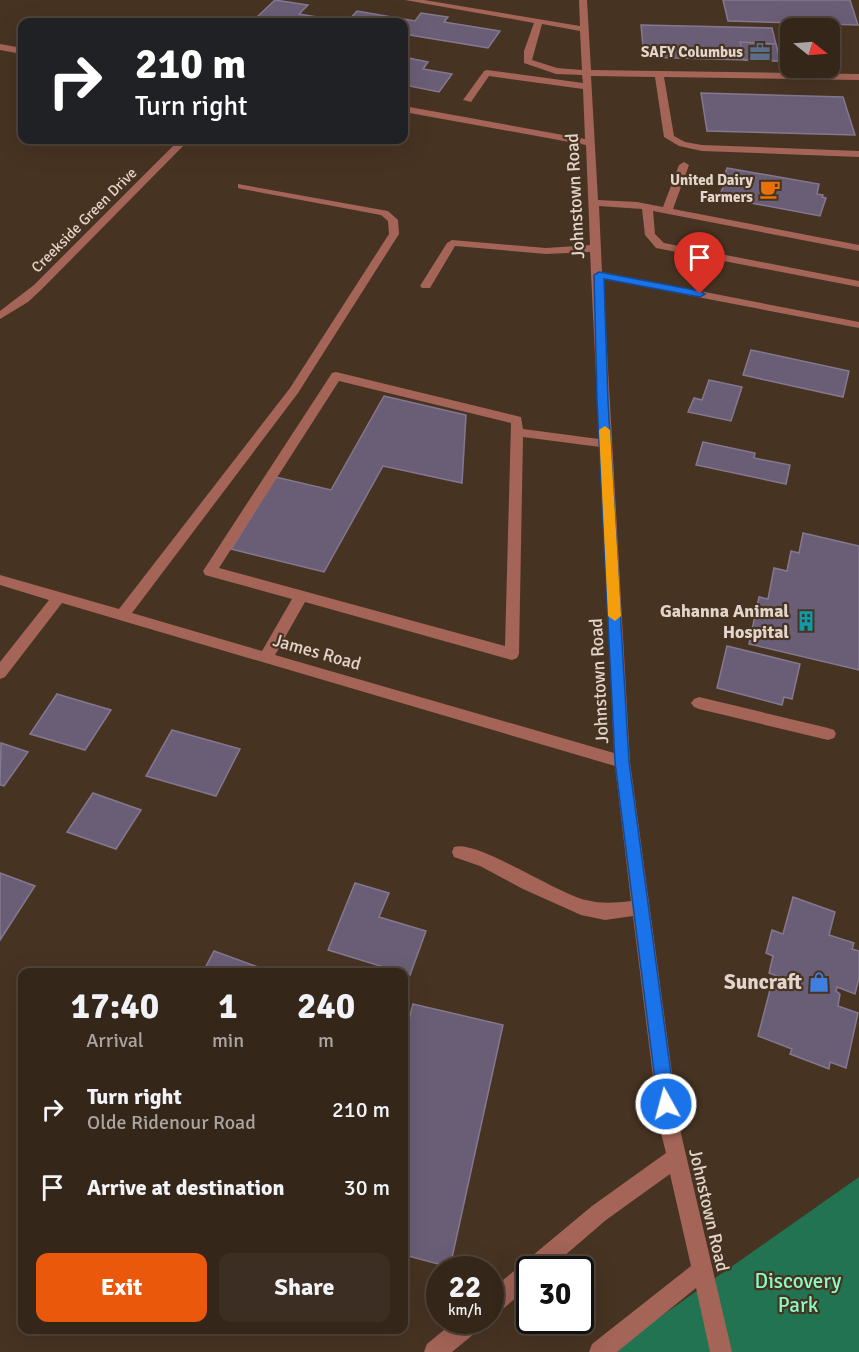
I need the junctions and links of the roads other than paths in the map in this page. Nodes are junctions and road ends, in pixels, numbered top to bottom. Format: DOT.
graph roads {
  1 [pos="409,0"];
  2 [pos="583,0"];
  3 [pos="539,21"];
  4 [pos="585,29"];
  5 [pos="0,47"];
  6 [pos="18,50"];
  7 [pos="588,73"];
  8 [pos="659,74"];
  9 [pos="859,77"];
  10 [pos="589,87"];
  11 [pos="468,100"];
  12 [pos="408,110"];
  13 [pos="590,143"];
  14 [pos="180,144"];
  15 [pos="859,154"];
  16 [pos="684,165"];
  17 [pos="242,186"];
  18 [pos="595,203"];
  19 [pos="647,207"];
  20 [pos="667,211"];
  21 [pos="597,248"];
  22 [pos="859,248"];
  23 [pos="599,275"];
  24 [pos="859,284"];
  25 [pos="426,286"];
  26 [pos="0,316"];
  27 [pos="859,325"];
  28 [pos="517,432"];
  29 [pos="605,444"];
  30 [pos="0,580"];
  31 [pos="301,596"];
  32 [pos="58,598"];
  33 [pos="122,616"];
  34 [pos="265,658"];
  35 [pos="0,673"];
  36 [pos="699,703"];
  37 [pos="828,734"];
  38 [pos="622,762"];
  39 [pos="460,852"];
  40 [pos="641,907"];
  41 [pos="676,1158"];
  42 [pos="548,1256"];
  43 [pos="702,1270"];
  44 [pos="516,1284"];
  45 [pos="504,1293"];
  46 [pos="456,1334"];
  47 [pos="435,1352"];
  48 [pos="600,1352"];
  49 [pos="721,1352"];
  1 -- 3 [label="street"];
  2 -- 4 [label="street, Johnstown Road"];
  3 -- 4 [label="street"];
  3 -- 7 [label="street"];
  4 -- 7 [label="street, Johnstown Road"];
  5 -- 6 [label="street"];
  7 -- 8 [label="street"];
  7 -- 10 [label="street, Johnstown Road"];
  8 -- 9 [label="street"];
  8 -- 15 [label="street"];
  10 -- 11 [label="street"];
  10 -- 13 [label="street, Johnstown Road"];
  12 -- 13 [label="street"];
  13 -- 18 [label="street, Johnstown Road"];
  14 -- 26 [label="street, Creekside Green Drive"];
  16 -- 20 [label="street"];
  17 -- 33 [label="street"];
  18 -- 19 [label="street"];
  18 -- 21 [label="street, Johnstown Road"];
  19 -- 20 [label="street"];
  19 -- 24 [label="street"];
  20 -- 22 [label="street"];
  21 -- 23 [label="street, Johnstown Road"];
  21 -- 25 [label="street"];
  23 -- 27 [label="street"];
  23 -- 29 [label="street, Johnstown Road"];
  28 -- 29 [label="street"];
  28 -- 31 [label="street"];
  28 -- 31 [label="street"];
  29 -- 38 [label="street, Johnstown Road"];
  30 -- 32 [label="street, James Road"];
  31 -- 34 [label="street"];
  32 -- 33 [label="street, James Road"];
  32 -- 35 [label="street"];
  33 -- 34 [label="street, James Road"];
  34 -- 38 [label="street, James Road"];
  36 -- 37 [label="street"];
  38 -- 40 [label="street, Johnstown Road"];
  39 -- 40 [label="street"];
  40 -- 41 [label="street, Johnstown Road"];
  41 -- 42 [label="street"];
  41 -- 43 [label="street, Johnstown Road"];
  43 -- 48 [label="street"];
  43 -- 49 [label="street, Johnstown Road"];
  44 -- 45 [label="street"];
  46 -- 47 [label="street"];
}
